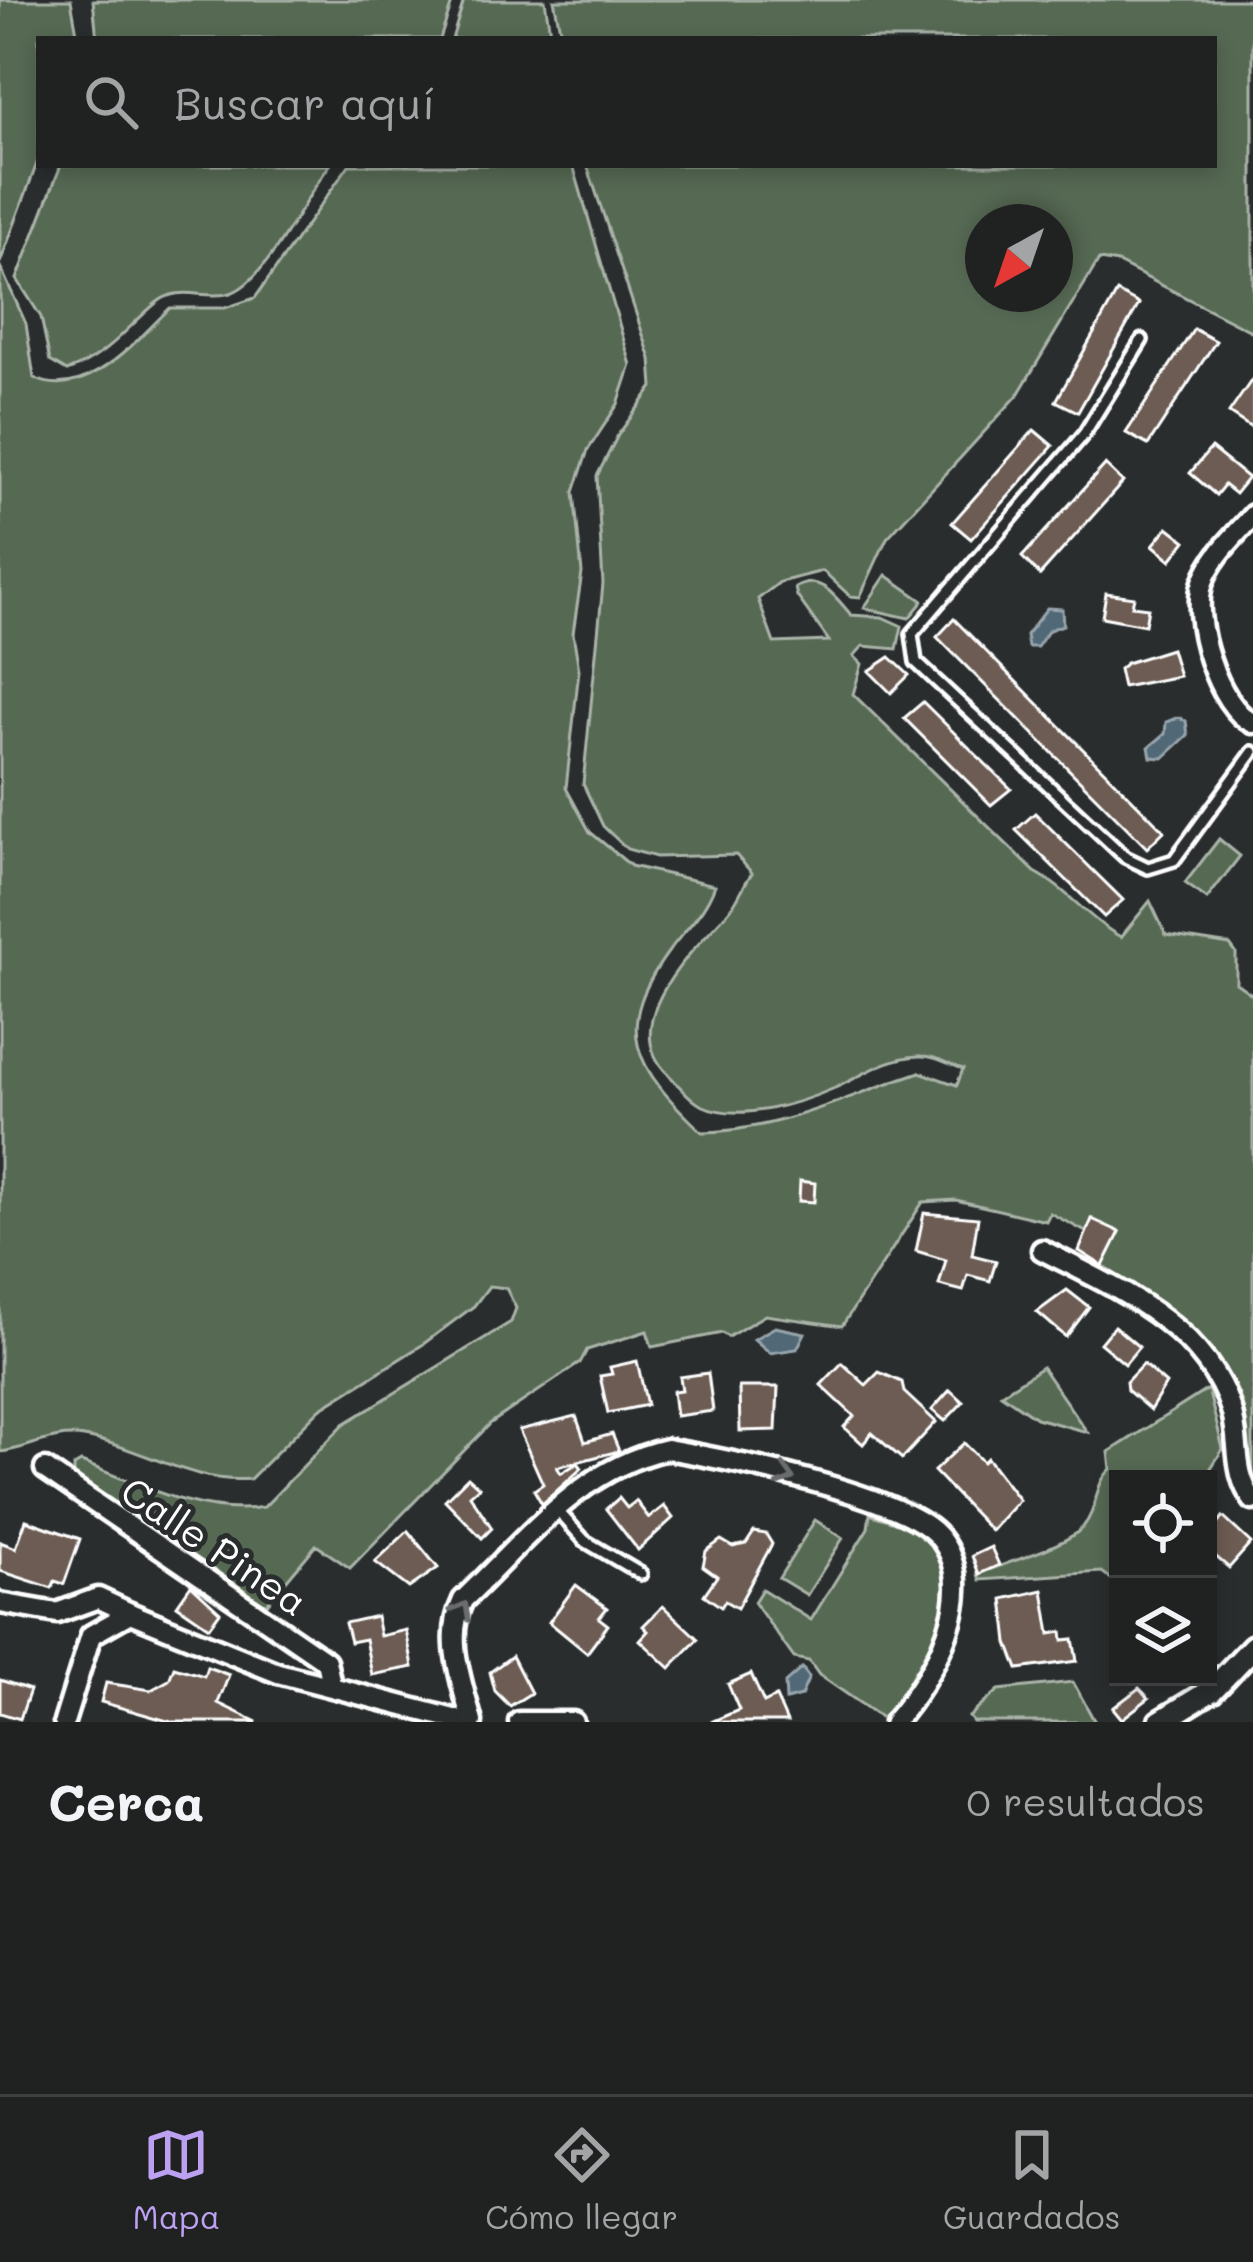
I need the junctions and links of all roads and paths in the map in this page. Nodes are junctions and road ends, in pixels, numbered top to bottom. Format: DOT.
graph roads {
  1 [pos="1142,340"];
  2 [pos="1253,514"];
  3 [pos="1253,723"];
  4 [pos="1253,752"];
  5 [pos="1042,1250"];
  6 [pos="45,1468"];
  7 [pos="1253,1500"];
  8 [pos="557,1510"];
  9 [pos="641,1574"];
  10 [pos="0,1603"];
  11 [pos="130,1613"];
  12 [pos="1253,1647"];
  13 [pos="331,1685"];
  14 [pos="64,1722"];
  15 [pos="468,1722"];
  16 [pos="519,1722"];
  17 [pos="573,1722"];
  18 [pos="894,1722"];
  19 [pos="1160,1722"];
  1 -- 4 [label="lane"];
  2 -- 3 [label="street"];
  5 -- 7 [label="street"];
  6 -- 13 [label="street, Calle Pinea"];
  8 -- 9 [label="lane"];
  15 -- 8 [label="street, one-way"];
  8 -- 18 [label="street, one-way"];
  10 -- 11 [label="street"];
  11 -- 13 [label="street"];
  11 -- 14 [label="street"];
  12 -- 19 [label="street"];
  13 -- 15 [label="street"];
  16 -- 17 [label="street"];
}
